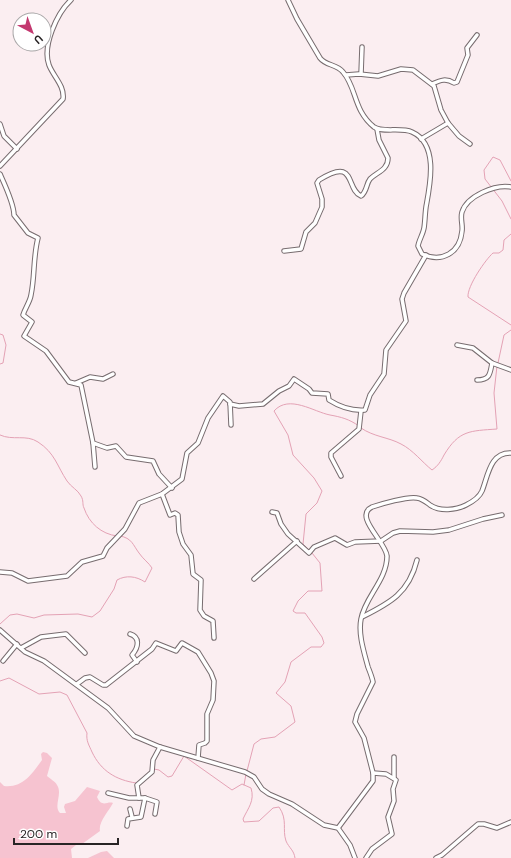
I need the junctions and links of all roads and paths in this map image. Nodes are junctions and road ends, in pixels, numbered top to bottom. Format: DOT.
graph roads {
  1 [pos="71,0"];
  2 [pos="288,0"];
  3 [pos="477,35"];
  4 [pos="362,47"];
  5 [pos="361,74"];
  6 [pos="346,75"];
  7 [pos="432,84"];
  8 [pos="448,123"];
  9 [pos="0,124"];
  10 [pos="377,129"];
  11 [pos="421,139"];
  12 [pos="470,144"];
  13 [pos="17,149"];
  14 [pos="0,166"];
  15 [pos="0,174"];
  16 [pos="511,187"];
  17 [pos="284,251"];
  18 [pos="426,256"];
  19 [pos="457,345"];
  20 [pos="492,363"];
  21 [pos="511,370"];
  22 [pos="113,374"];
  23 [pos="80,375"];
  24 [pos="82,379"];
  25 [pos="476,380"];
  26 [pos="75,384"];
  27 [pos="230,404"];
  28 [pos="361,411"];
  29 [pos="231,425"];
  30 [pos="93,443"];
  31 [pos="511,454"];
  32 [pos="95,467"];
  33 [pos="341,476"];
  34 [pos="172,488"];
  35 [pos="162,494"];
  36 [pos="272,512"];
  37 [pos="502,515"];
  38 [pos="297,541"];
  39 [pos="381,541"];
  40 [pos="417,560"];
  41 [pos="0,572"];
  42 [pos="254,579"];
  43 [pos="362,617"];
  44 [pos="0,630"];
  45 [pos="130,634"];
  46 [pos="214,638"];
  47 [pos="17,644"];
  48 [pos="21,648"];
  49 [pos="85,653"];
  50 [pos="3,661"];
  51 [pos="137,662"];
  52 [pos="77,684"];
  53 [pos="160,747"];
  54 [pos="394,757"];
  55 [pos="198,758"];
  56 [pos="373,773"];
  57 [pos="394,778"];
  58 [pos="108,793"];
  59 [pos="139,798"];
  60 [pos="145,798"];
  61 [pos="130,809"];
  62 [pos="155,814"];
  63 [pos="132,817"];
  64 [pos="511,822"];
  65 [pos="127,826"];
  66 [pos="338,828"];
  67 [pos="355,858"];
  68 [pos="366,858"];
  69 [pos="436,858"];
  1 -- 13 [label="street"];
  2 -- 6 [label="street"];
  3 -- 7 [label="street"];
  4 -- 5 [label="street"];
  5 -- 6 [label="street"];
  5 -- 7 [label="street"];
  6 -- 10 [label="street"];
  7 -- 8 [label="street"];
  8 -- 11 [label="street"];
  8 -- 12 [label="street"];
  9 -- 13 [label="street"];
  10 -- 11 [label="street"];
  10 -- 17 [label="street"];
  11 -- 18 [label="street"];
  13 -- 14 [label="street"];
  15 -- 26 [label="street"];
  16 -- 18 [label="street"];
  18 -- 28 [label="street"];
  19 -- 20 [label="street"];
  20 -- 21 [label="street"];
  20 -- 25 [label="street"];
  22 -- 24 [label="street"];
  23 -- 24 [label="street"];
  24 -- 26 [label="street"];
  26 -- 30 [label="street"];
  27 -- 28 [label="street"];
  27 -- 29 [label="street"];
  27 -- 34 [label="street"];
  28 -- 33 [label="street"];
  30 -- 32 [label="street"];
  30 -- 34 [label="street"];
  31 -- 39 [label="street"];
  34 -- 35 [label="street"];
  35 -- 41 [label="street"];
  35 -- 46 [label="street"];
  36 -- 38 [label="street"];
  37 -- 39 [label="street"];
  38 -- 39 [label="street"];
  38 -- 42 [label="street"];
  39 -- 43 [label="street"];
  40 -- 43 [label="street"];
  43 -- 56 [label="street"];
  44 -- 47 [label="street"];
  45 -- 51 [label="street"];
  47 -- 48 [label="street"];
  47 -- 50 [label="street"];
  48 -- 49 [label="street"];
  48 -- 52 [label="street"];
  51 -- 52 [label="street"];
  51 -- 55 [label="street"];
  52 -- 53 [label="street"];
  53 -- 55 [label="street"];
  53 -- 59 [label="street"];
  54 -- 57 [label="street"];
  55 -- 66 [label="street"];
  56 -- 57 [label="street"];
  56 -- 66 [label="street"];
  57 -- 68 [label="street"];
  58 -- 59 [label="street"];
  59 -- 60 [label="street"];
  60 -- 62 [label="street"];
  60 -- 63 [label="street"];
  61 -- 63 [label="street"];
  63 -- 65 [label="street"];
  64 -- 69 [label="street"];
  66 -- 67 [label="street"];
}
